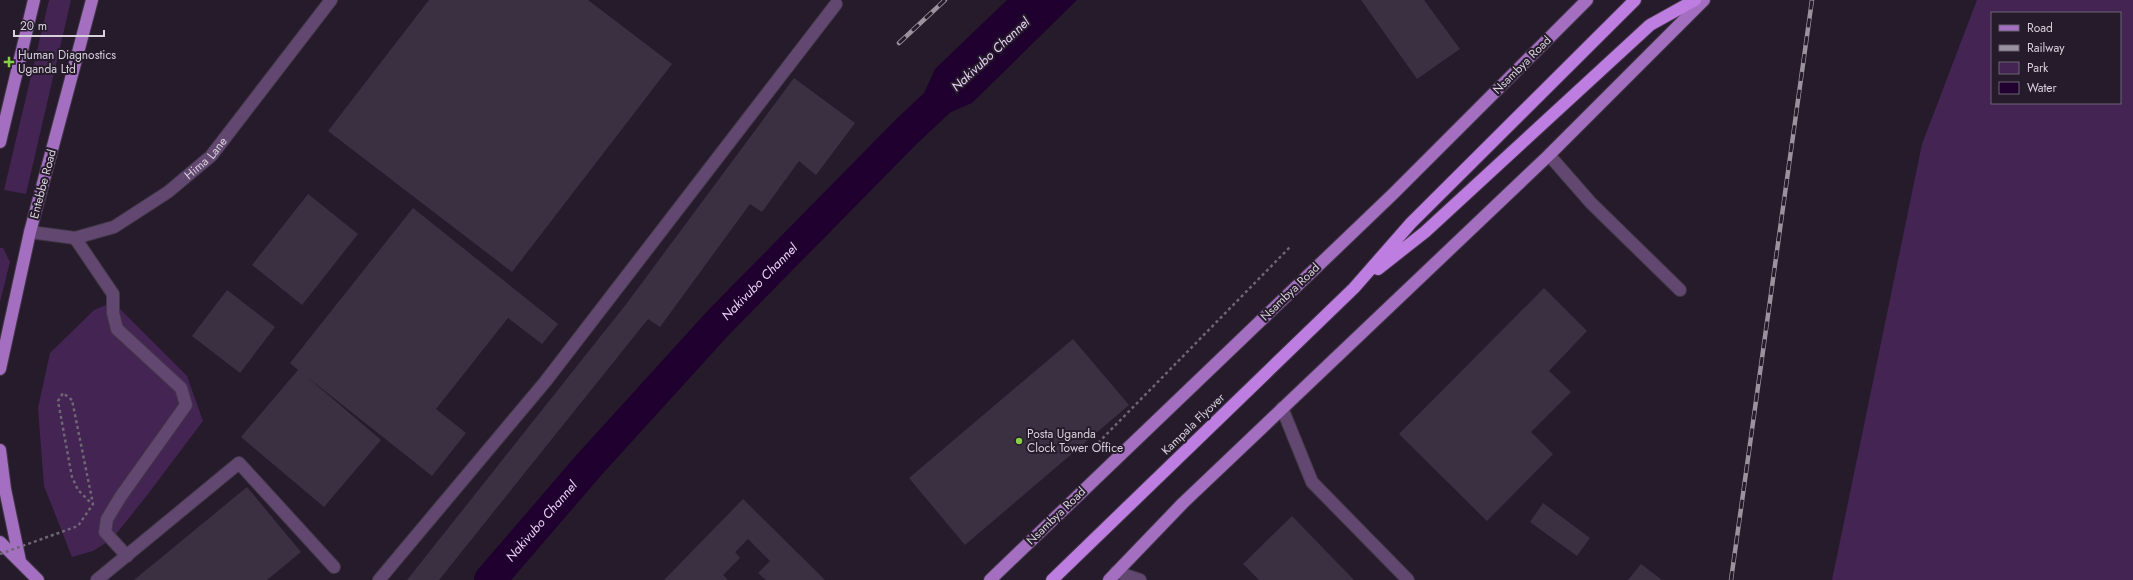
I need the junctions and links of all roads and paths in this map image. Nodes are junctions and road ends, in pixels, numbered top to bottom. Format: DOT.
graph roads {
  1 [pos="34,0"];
  2 [pos="92,0"];
  3 [pos="331,0"];
  4 [pos="1587,0"];
  5 [pos="1635,0"];
  6 [pos="1695,0"];
  7 [pos="1704,0"];
  8 [pos="836,1"];
  9 [pos="0,142"];
  10 [pos="1549,155"];
  11 [pos="30,232"];
  12 [pos="75,238"];
  13 [pos="1291,246"];
  14 [pos="1354,288"];
  15 [pos="1680,290"];
  16 [pos="0,369"];
  17 [pos="1282,408"];
  18 [pos="0,450"];
  19 [pos="1092,450"];
  20 [pos="107,519"];
  21 [pos="0,542"];
  22 [pos="0,554"];
  23 [pos="127,556"];
  24 [pos="20,561"];
  25 [pos="334,567"];
  26 [pos="1112,576"];
  27 [pos="38,580"];
  28 [pos="97,580"];
  29 [pos="379,580"];
  30 [pos="990,580"];
  31 [pos="1052,580"];
  32 [pos="1140,580"];
  33 [pos="1408,580"];
  1 -- 9 [label="main road"];
  2 -- 11 [label="main road, Entebbe Road"];
  3 -- 12 [label="lane, Hima Lane"];
  4 -- 30 [label="main road, Nsambya Road"];
  5 -- 14 [label="highway"];
  6 -- 14 [label="highway"];
  7 -- 10 [label="main road"];
  8 -- 29 [label="lane"];
  10 -- 15 [label="lane"];
  10 -- 17 [label="main road"];
  11 -- 12 [label="lane, Hima Lane"];
  11 -- 16 [label="main road, Entebbe Road"];
  12 -- 20 [label="lane"];
  13 -- 19 [label="path"];
  14 -- 31 [label="highway, Kampala Flyover"];
  17 -- 26 [label="main road"];
  17 -- 33 [label="lane"];
  18 -- 24 [label="main road"];
  20 -- 22 [label="path, bridge"];
  20 -- 23 [label="lane"];
  21 -- 24 [label="main road"];
  23 -- 25 [label="lane"];
  23 -- 28 [label="lane"];
  24 -- 27 [label="main road"];
  26 -- 32 [label="lane"];
}
